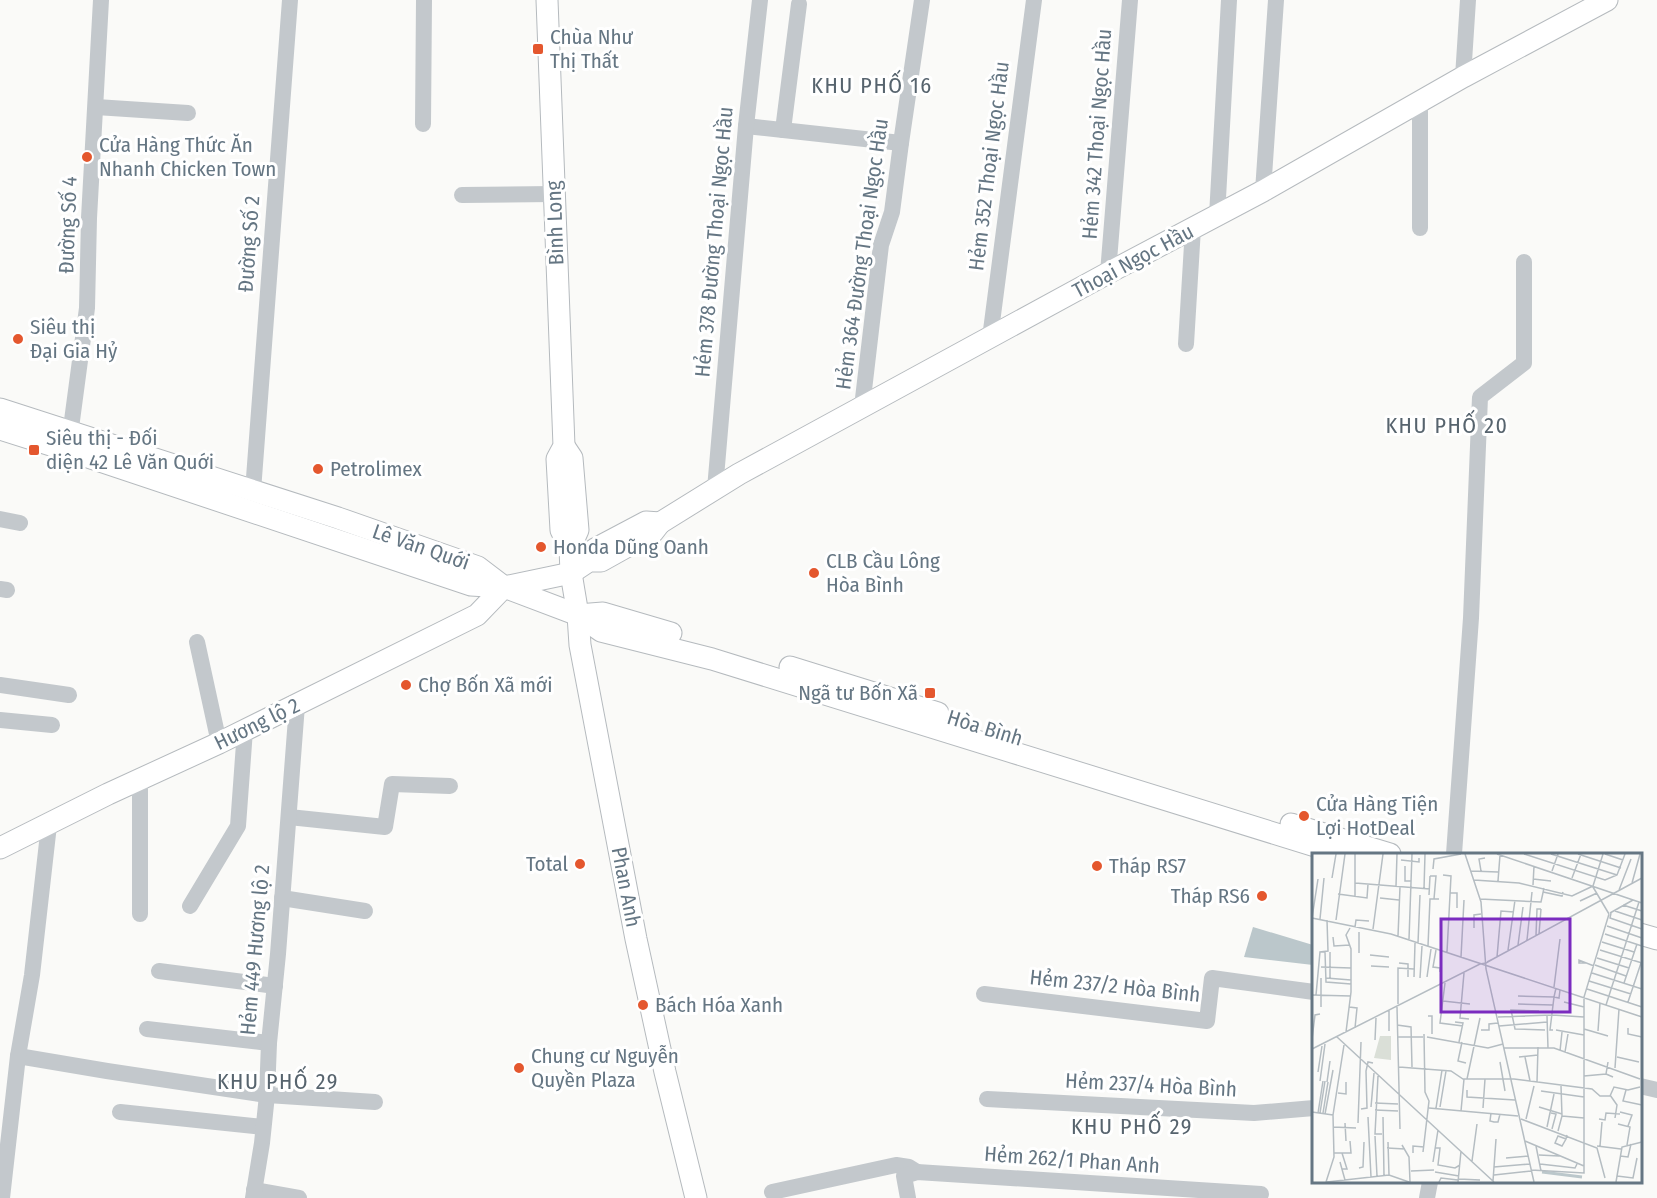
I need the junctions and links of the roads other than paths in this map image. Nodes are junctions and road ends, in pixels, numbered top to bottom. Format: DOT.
graph roads {
  1 [pos="101,0"];
  2 [pos="290,0"];
  3 [pos="424,0"];
  4 [pos="547,0"];
  5 [pos="760,0"];
  6 [pos="922,0"];
  7 [pos="1034,0"];
  8 [pos="1130,0"];
  9 [pos="1229,0"];
  10 [pos="1276,0"];
  11 [pos="1468,0"];
  12 [pos="1607,0"];
  13 [pos="799,4"];
  14 [pos="1588,5"];
  15 [pos="1463,76"];
  16 [pos="1420,101"];
  17 [pos="96,107"];
  18 [pos="188,113"];
  19 [pos="423,124"];
  20 [pos="746,126"];
  21 [pos="783,130"];
  22 [pos="901,143"];
  23 [pos="1263,191"];
  24 [pos="554,194"];
  25 [pos="462,195"];
  26 [pos="1217,216"];
  27 [pos="1193,228"];
  28 [pos="1420,228"];
  29 [pos="1524,262"];
  30 [pos="1108,273"];
  31 [pos="990,338"];
  32 [pos="1186,344"];
  33 [pos="862,407"];
  34 [pos="0,409"];
  35 [pos="0,429"];
  36 [pos="70,441"];
  37 [pos="716,489"];
  38 [pos="253,491"];
  39 [pos="0,519"];
  40 [pos="20,523"];
  41 [pos="571,573"];
  42 [pos="504,587"];
  43 [pos="578,615"];
  44 [pos="197,642"];
  45 [pos="0,685"];
  46 [pos="69,695"];
  47 [pos="297,705"];
  48 [pos="0,720"];
  49 [pos="52,726"];
  50 [pos="244,730"];
  51 [pos="219,743"];
  52 [pos="1089,768"];
  53 [pos="140,780"];
  54 [pos="450,786"];
  55 [pos="288,817"];
  56 [pos="49,825"];
  57 [pos="0,848"];
  58 [pos="1335,853"];
  59 [pos="1383,853"];
  60 [pos="1454,853"];
  61 [pos="282,898"];
  62 [pos="190,906"];
  63 [pos="365,911"];
  64 [pos="140,914"];
  65 [pos="1642,934"];
  66 [pos="1657,939"];
  67 [pos="1642,948"];
  68 [pos="1657,954"];
  69 [pos="159,971"];
  70 [pos="275,986"];
  71 [pos="1312,992"];
  72 [pos="984,994"];
  73 [pos="147,1029"];
  74 [pos="268,1043"];
  75 [pos="18,1056"];
  76 [pos="1642,1086"];
  77 [pos="1657,1090"];
  78 [pos="267,1095"];
  79 [pos="987,1099"];
  80 [pos="375,1102"];
  81 [pos="1312,1108"];
  82 [pos="120,1112"];
  83 [pos="263,1127"];
  84 [pos="917,1172"];
  85 [pos="1430,1183"];
  86 [pos="772,1192"];
  87 [pos="1144,1192"];
  88 [pos="254,1194"];
  89 [pos="1261,1194"];
  90 [pos="2,1198"];
  91 [pos="299,1198"];
  92 [pos="696,1198"];
  93 [pos="908,1198"];
  94 [pos="1427,1198"];
  1 -- 17 [label="street, Đường Số 4"];
  2 -- 38 [label="street, Đường Số 2"];
  3 -- 19 [label="street"];
  4 -- 24 [label="main road, Bình Long"];
  5 -- 20 [label="street, Hẻm 378 Đường Thoại Ngọc Hầu"];
  6 -- 22 [label="street, Hẻm 364 Đường Thoại Ngọc Hầu"];
  7 -- 31 [label="street, Hẻm 352 Thoại Ngọc Hầu"];
  8 -- 30 [label="street, Hẻm 342 Thoại Ngọc Hầu"];
  9 -- 26 [label="street"];
  10 -- 23 [label="street"];
  11 -- 15 [label="street"];
  12 -- 14 [label="main road, Thoại Ngọc Hầu"];
  13 -- 21 [label="street"];
  14 -- 15 [label="main road, Thoại Ngọc Hầu"];
  15 -- 16 [label="main road, Thoại Ngọc Hầu"];
  16 -- 23 [label="main road, Thoại Ngọc Hầu"];
  16 -- 28 [label="street"];
  17 -- 18 [label="street"];
  17 -- 36 [label="street, Đường Số 4"];
  20 -- 21 [label="street"];
  20 -- 37 [label="street, Hẻm 378 Đường Thoại Ngọc Hầu"];
  21 -- 22 [label="street"];
  22 -- 33 [label="street, Hẻm 364 Đường Thoại Ngọc Hầu"];
  23 -- 26 [label="main road, Thoại Ngọc Hầu"];
  24 -- 25 [label="street"];
  24 -- 41 [label="main road, Bình Long"];
  26 -- 27 [label="main road, Thoại Ngọc Hầu"];
  27 -- 30 [label="main road, Thoại Ngọc Hầu"];
  27 -- 32 [label="street"];
  29 -- 60 [label="street"];
  30 -- 31 [label="main road, Thoại Ngọc Hầu"];
  31 -- 33 [label="main road, Thoại Ngọc Hầu"];
  33 -- 37 [label="main road, Thoại Ngọc Hầu"];
  34 -- 36 [label="main road, Lê Văn Quới"];
  35 -- 36 [label="main road, Lê Văn Quới"];
  36 -- 38 [label="main road, Lê Văn Quới"];
  36 -- 42 [label="main road, Lê Văn Quới"];
  37 -- 41 [label="main road, Thoại Ngọc Hầu"];
  38 -- 42 [label="main road, Lê Văn Quới"];
  39 -- 40 [label="street"];
  41 -- 42 [label="main road, Thoại Ngọc Hầu"];
  41 -- 43 [label="main road, Phan Anh"];
  42 -- 43 [label="main road, Hòa Bình"];
  42 -- 47 [label="main road, Hương lộ 2"];
  43 -- 52 [label="main road, Hòa Bình"];
  43 -- 92 [label="main road, Phan Anh"];
  44 -- 51 [label="street"];
  45 -- 46 [label="street"];
  47 -- 50 [label="main road, Hương lộ 2"];
  47 -- 55 [label="street, Hẻm 449 Hương lộ 2"];
  48 -- 49 [label="street"];
  50 -- 51 [label="main road, Hương lộ 2"];
  50 -- 62 [label="street"];
  51 -- 53 [label="main road, Hương lộ 2"];
  52 -- 58 [label="main road, Hòa Bình"];
  52 -- 59 [label="main road, Hòa Bình"];
  53 -- 56 [label="main road, Hương lộ 2"];
  53 -- 64 [label="street"];
  54 -- 55 [label="street"];
  55 -- 61 [label="street, Hẻm 449 Hương lộ 2"];
  56 -- 57 [label="main road, Hương lộ 2"];
  56 -- 75 [label="street"];
  61 -- 63 [label="street"];
  61 -- 70 [label="street, Hẻm 449 Hương lộ 2"];
  65 -- 66 [label="main road"];
  67 -- 68 [label="main road"];
  69 -- 70 [label="street"];
  70 -- 74 [label="street, Hẻm 449 Hương lộ 2"];
  71 -- 72 [label="street, Hẻm 237/2 Hòa Bình"];
  73 -- 74 [label="street"];
  74 -- 78 [label="street, Hẻm 449 Hương lộ 2"];
  75 -- 78 [label="street"];
  75 -- 90 [label="street"];
  76 -- 77 [label="street"];
  78 -- 80 [label="street"];
  78 -- 83 [label="street, Hẻm 449 Hương lộ 2"];
  79 -- 81 [label="street, Hẻm 237/4 Hòa Bình"];
  82 -- 83 [label="street"];
  83 -- 88 [label="street, Hẻm 449 Hương lộ 2"];
  84 -- 86 [label="street, Hẻm 262/1 Phan Anh"];
  84 -- 87 [label="street, Hẻm 262/1 Phan Anh"];
  84 -- 93 [label="street"];
  85 -- 94 [label="street"];
  87 -- 89 [label="street, Hẻm 262/1 Phan Anh"];
  88 -- 91 [label="street"];
}
